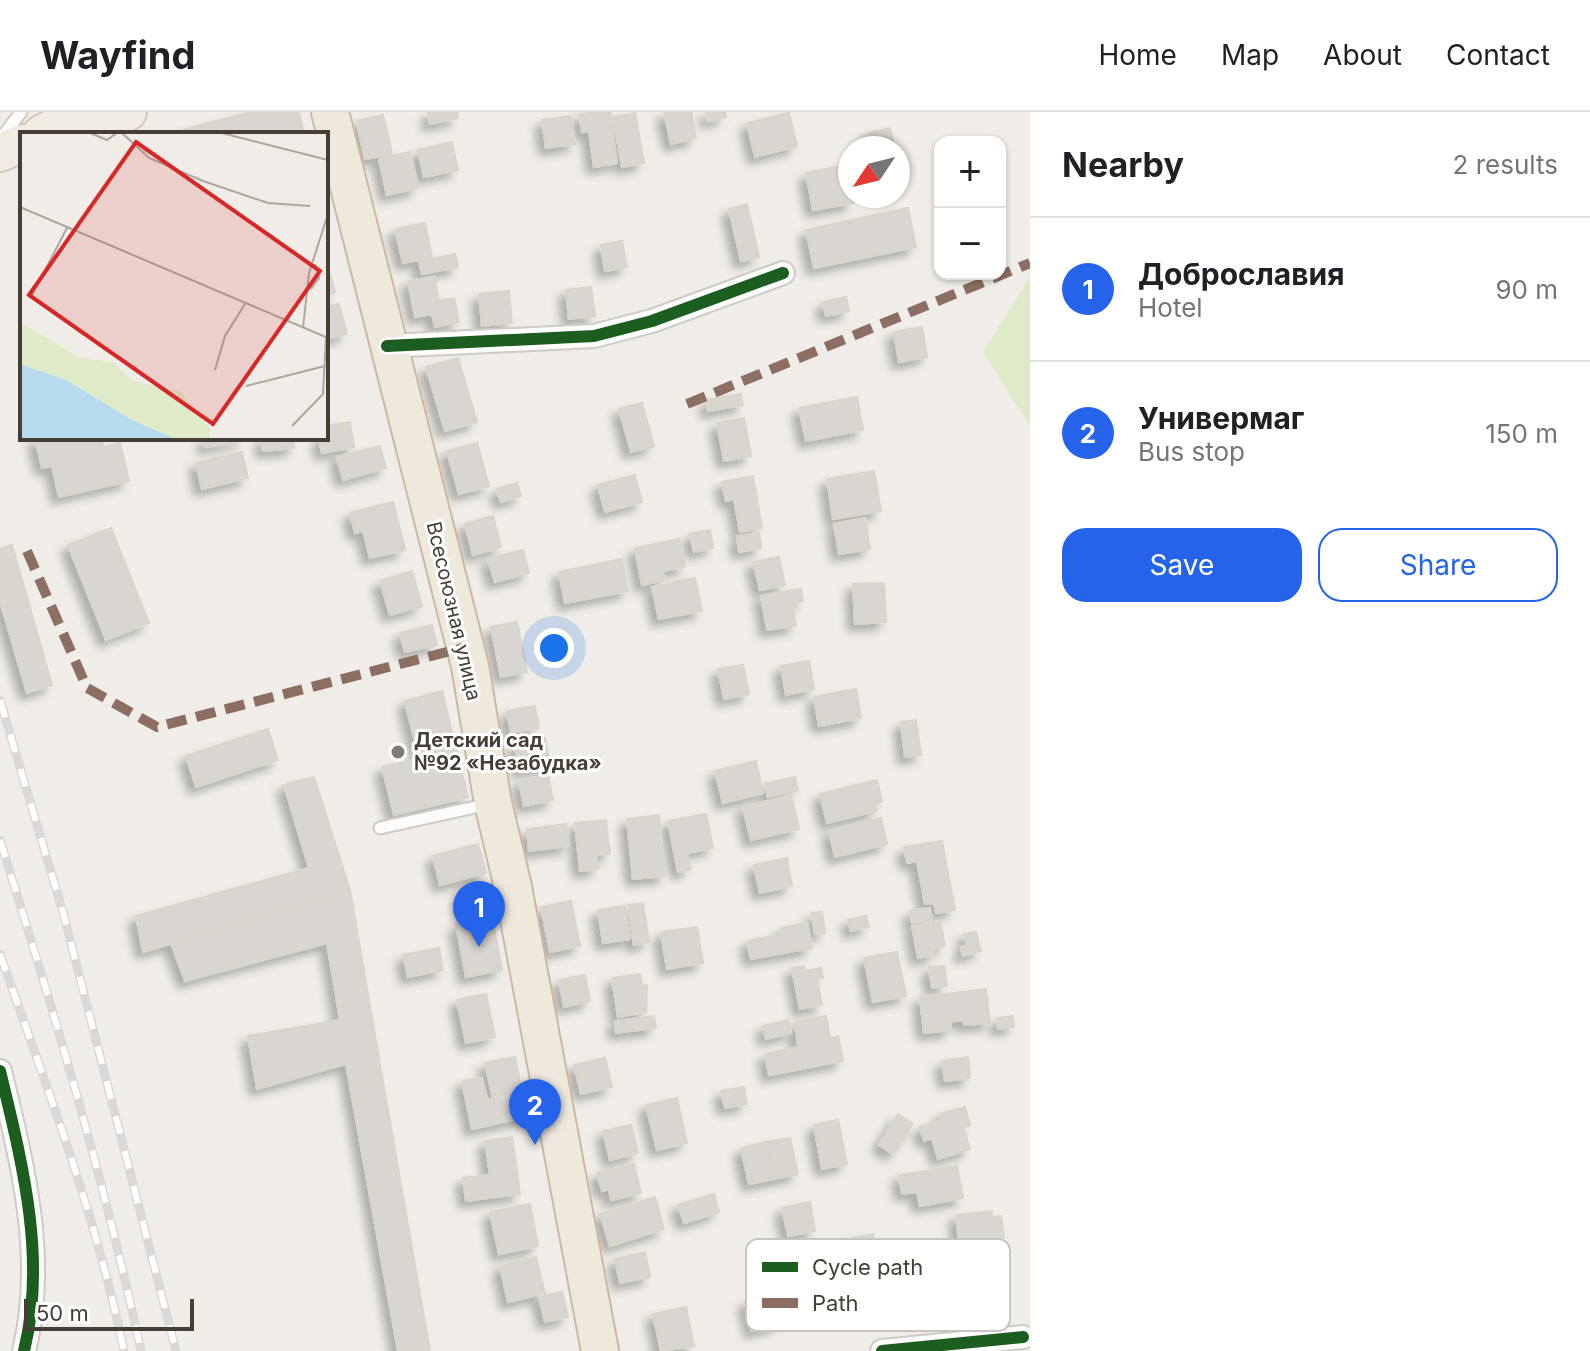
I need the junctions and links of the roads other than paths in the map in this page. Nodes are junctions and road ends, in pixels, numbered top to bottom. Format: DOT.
graph roads {
  1 [pos="21,112"];
  2 [pos="83,112"];
  3 [pos="128,112"];
  4 [pos="330,112"];
  5 [pos="45,132"];
  6 [pos="91,132"];
  7 [pos="0,140"];
  8 [pos="20,144"];
  9 [pos="0,153"];
  10 [pos="20,167"];
  11 [pos="0,175"];
  12 [pos="783,273"];
  13 [pos="387,346"];
  14 [pos="493,803"];
  15 [pos="380,828"];
  16 [pos="0,1071"];
  17 [pos="1023,1337"];
  18 [pos="593,1350"];
  19 [pos="24,1351"];
  20 [pos="882,1351"];
  1 -- 7 [label="lane"];
  2 -- 5 [label="main road"];
  3 -- 6 [label="main road"];
  4 -- 13 [label="highway, Всесоюзная улица"];
  8 -- 9 [label="main road"];
  10 -- 11 [label="main road"];
  12 -- 13 [label="street"];
  13 -- 14 [label="highway, Всесоюзная улица"];
  14 -- 15 [label="lane"];
  14 -- 18 [label="highway, Всесоюзная улица"];
  16 -- 19 [label="street"];
  17 -- 20 [label="street"];
}
